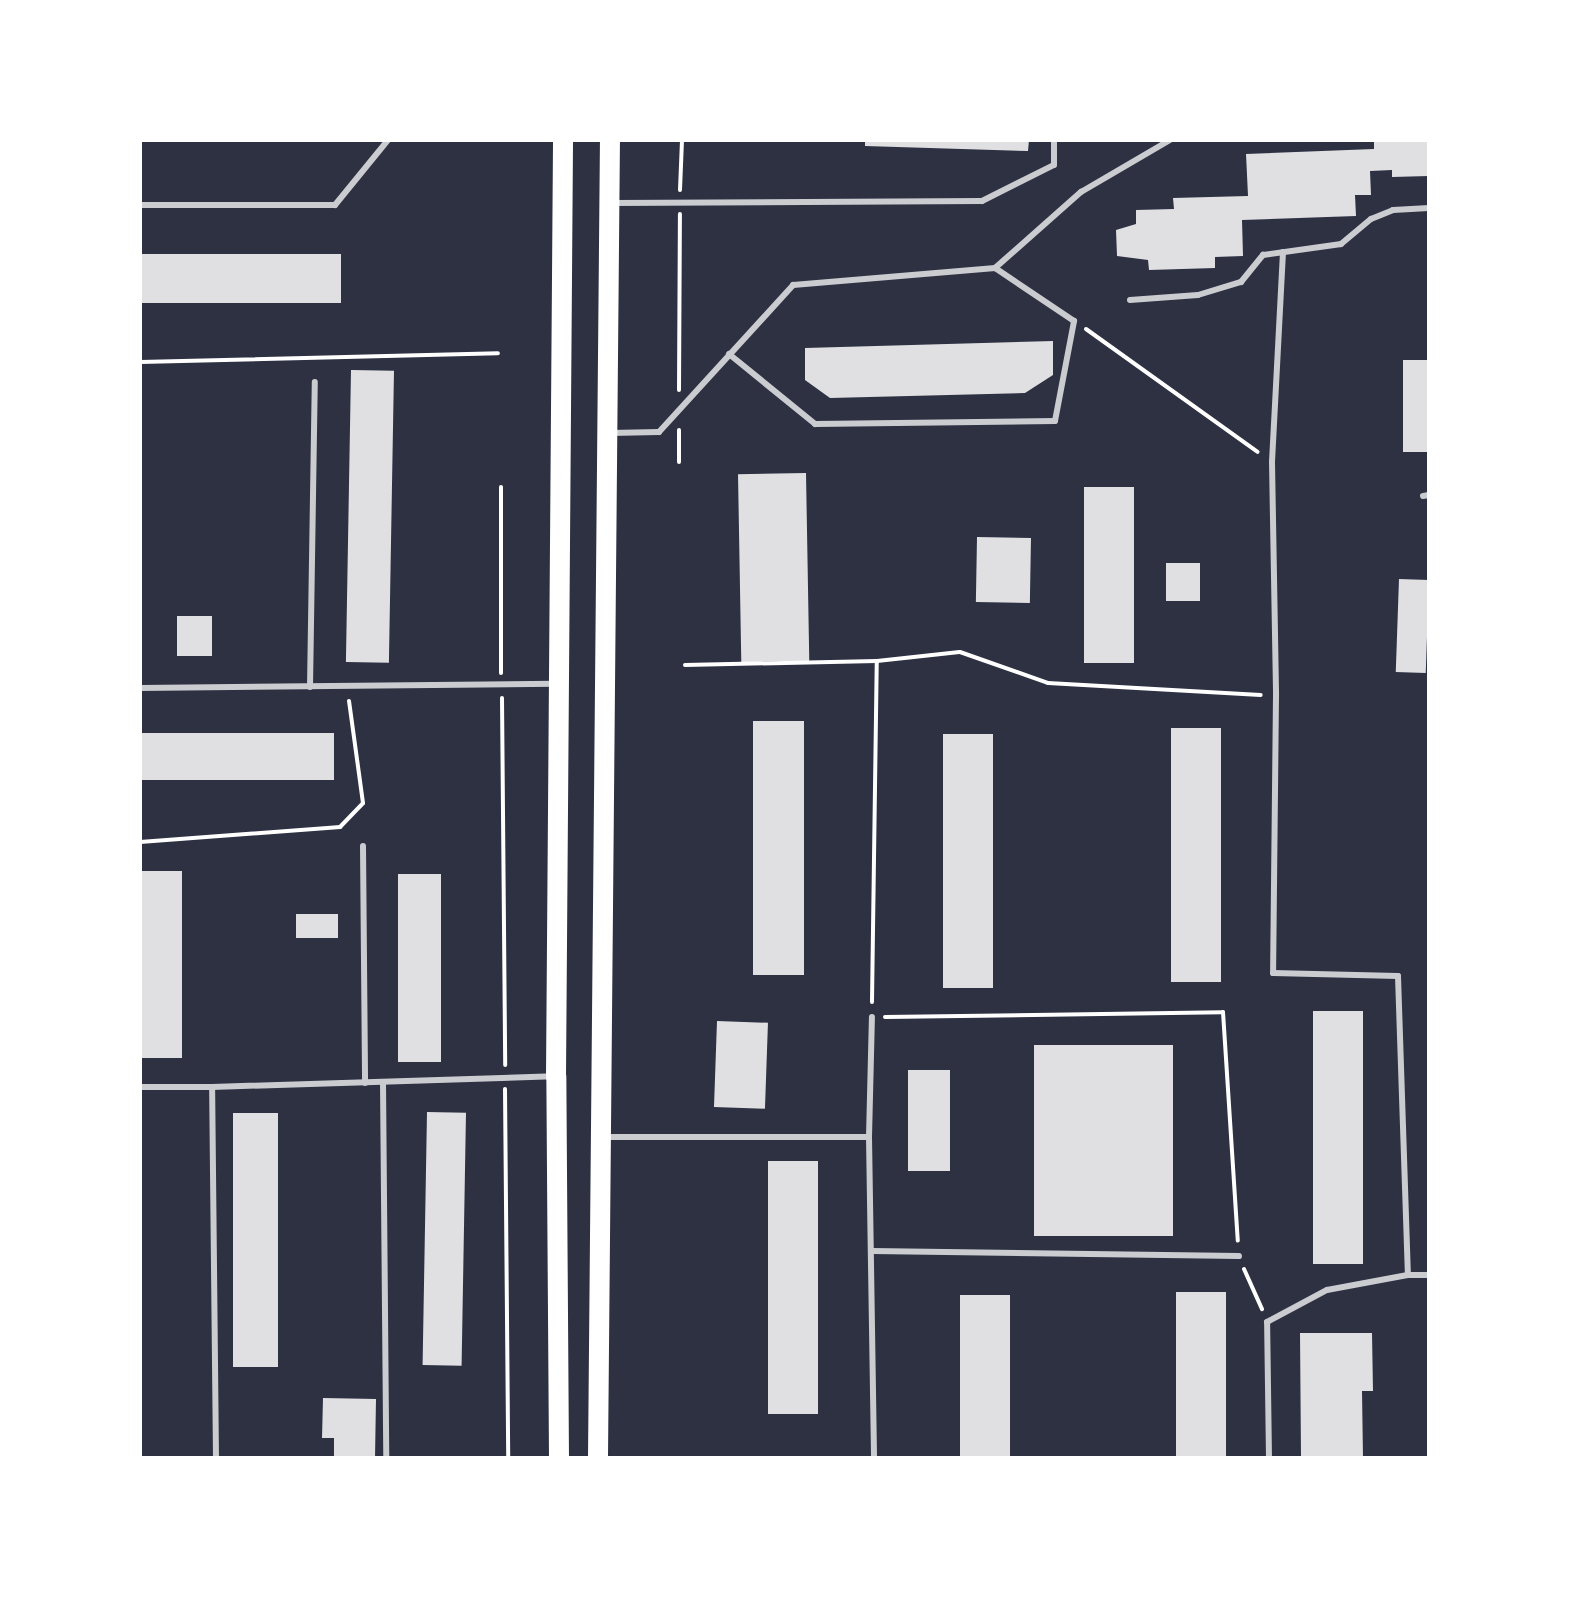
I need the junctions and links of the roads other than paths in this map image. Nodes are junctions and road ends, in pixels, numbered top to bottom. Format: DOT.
graph roads {
  1 [pos="388,140"];
  2 [pos="563,140"];
  3 [pos="610,140"];
  4 [pos="1054,140"];
  5 [pos="1170,140"];
  6 [pos="609,203"];
  7 [pos="140,205"];
  8 [pos="1429,208"];
  9 [pos="1283,252"];
  10 [pos="995,268"];
  11 [pos="1130,300"];
  12 [pos="729,354"];
  13 [pos="315,382"];
  14 [pos="607,433"];
  15 [pos="559,684"];
  16 [pos="310,687"];
  17 [pos="140,688"];
  18 [pos="363,846"];
  19 [pos="872,1017"];
  20 [pos="556,1076"];
  21 [pos="383,1082"];
  22 [pos="365,1083"];
  23 [pos="140,1087"];
  24 [pos="212,1087"];
  25 [pos="602,1137"];
  26 [pos="869,1137"];
  27 [pos="872,1251"];
  28 [pos="1239,1256"];
  29 [pos="1408,1275"];
  30 [pos="1429,1275"];
  31 [pos="216,1458"];
  32 [pos="386,1458"];
  33 [pos="559,1458"];
  34 [pos="598,1458"];
  35 [pos="874,1458"];
  36 [pos="1269,1458"];
  1 -- 7 [label="lane"];
  2 -- 15 [label="main road"];
  3 -- 6 [label="main road"];
  4 -- 6 [label="lane"];
  5 -- 10 [label="lane"];
  6 -- 14 [label="main road"];
  8 -- 9 [label="lane"];
  9 -- 11 [label="lane"];
  9 -- 29 [label="lane"];
  10 -- 12 [label="lane"];
  10 -- 12 [label="lane"];
  12 -- 14 [label="lane"];
  13 -- 16 [label="lane"];
  14 -- 25 [label="main road"];
  15 -- 16 [label="lane"];
  15 -- 20 [label="main road"];
  16 -- 17 [label="lane"];
  18 -- 22 [label="lane"];
  19 -- 26 [label="lane"];
  20 -- 21 [label="lane"];
  20 -- 33 [label="main road"];
  21 -- 22 [label="lane"];
  21 -- 32 [label="lane"];
  22 -- 24 [label="lane"];
  23 -- 24 [label="lane"];
  24 -- 31 [label="lane"];
  25 -- 26 [label="lane"];
  25 -- 34 [label="main road"];
  26 -- 27 [label="lane"];
  27 -- 28 [label="lane"];
  27 -- 35 [label="lane"];
  29 -- 30 [label="lane"];
  29 -- 36 [label="lane"];
}
